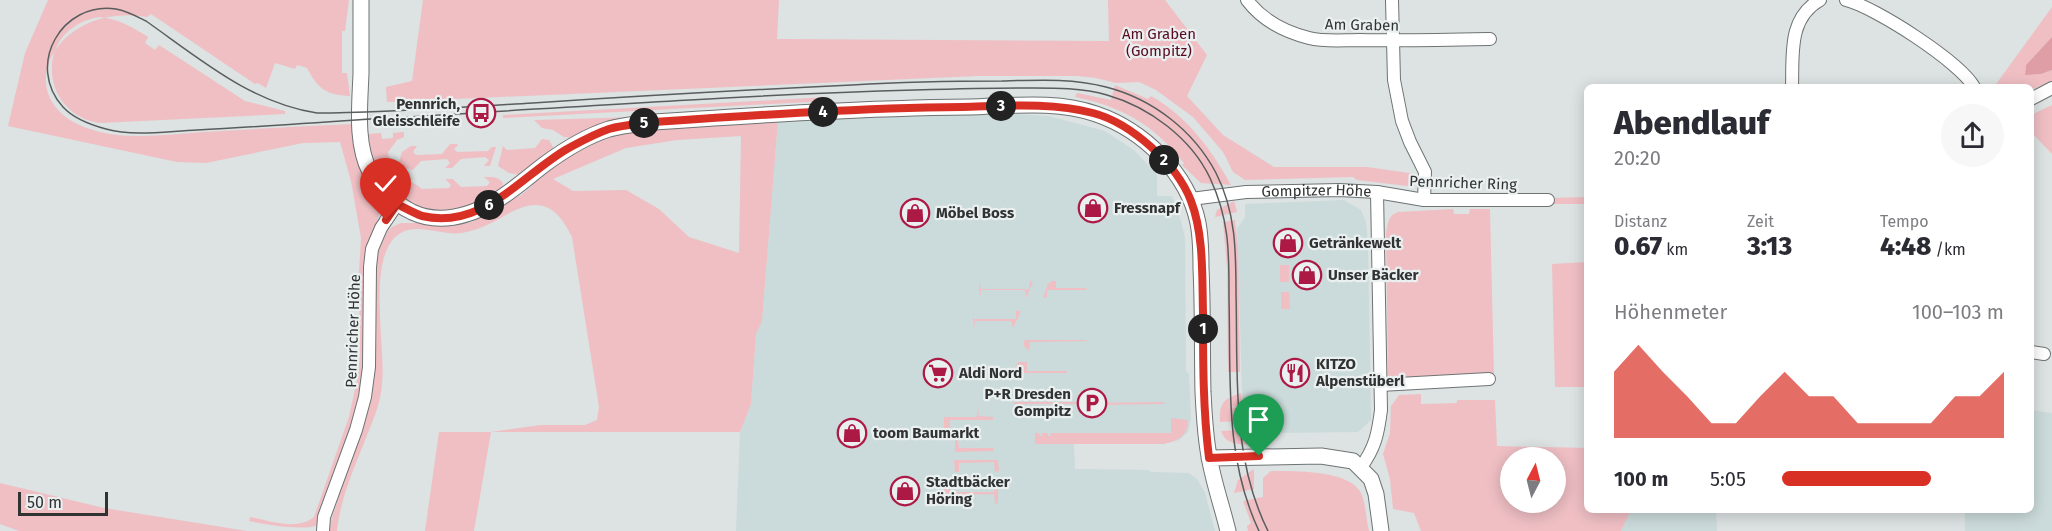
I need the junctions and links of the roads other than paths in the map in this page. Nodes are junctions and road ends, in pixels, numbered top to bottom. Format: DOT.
graph roads {
  1 [pos="361,0"];
  2 [pos="1247,0"];
  3 [pos="1392,0"];
  4 [pos="1820,0"];
  5 [pos="1846,0"];
  6 [pos="1490,39"];
  7 [pos="1393,41"];
  8 [pos="1792,84"];
  9 [pos="1972,84"];
  10 [pos="2052,88"];
  11 [pos="2034,97"];
  12 [pos="1377,192"];
  13 [pos="1191,199"];
  14 [pos="1424,200"];
  15 [pos="1548,200"];
  16 [pos="397,204"];
  17 [pos="2034,352"];
  18 [pos="2044,354"];
  19 [pos="1489,379"];
  20 [pos="1380,386"];
  21 [pos="1209,458"];
  22 [pos="1361,467"];
  23 [pos="322,531"];
  24 [pos="1228,531"];
  25 [pos="1381,531"];
  1 -- 16 [label="street"];
  2 -- 7 [label="street, Am Graben"];
  3 -- 7 [label="street"];
  4 -- 8 [label="street"];
  5 -- 9 [label="street"];
  6 -- 7 [label="street, Am Graben"];
  7 -- 14 [label="street"];
  10 -- 11 [label="street"];
  12 -- 13 [label="street, Gompitzer Höhe"];
  12 -- 14 [label="street, Pennricher Ring"];
  12 -- 20 [label="street, Gompitzer Höhe"];
  13 -- 16 [label="street"];
  13 -- 21 [label="street"];
  14 -- 15 [label="street, Pennricher Ring"];
  16 -- 23 [label="street, Pennricher Höhe"];
  17 -- 18 [label="street"];
  19 -- 20 [label="street"];
  20 -- 22 [label="street, Gompitzer Höhe"];
  21 -- 22 [label="street"];
  21 -- 24 [label="street"];
  22 -- 25 [label="street"];
}
